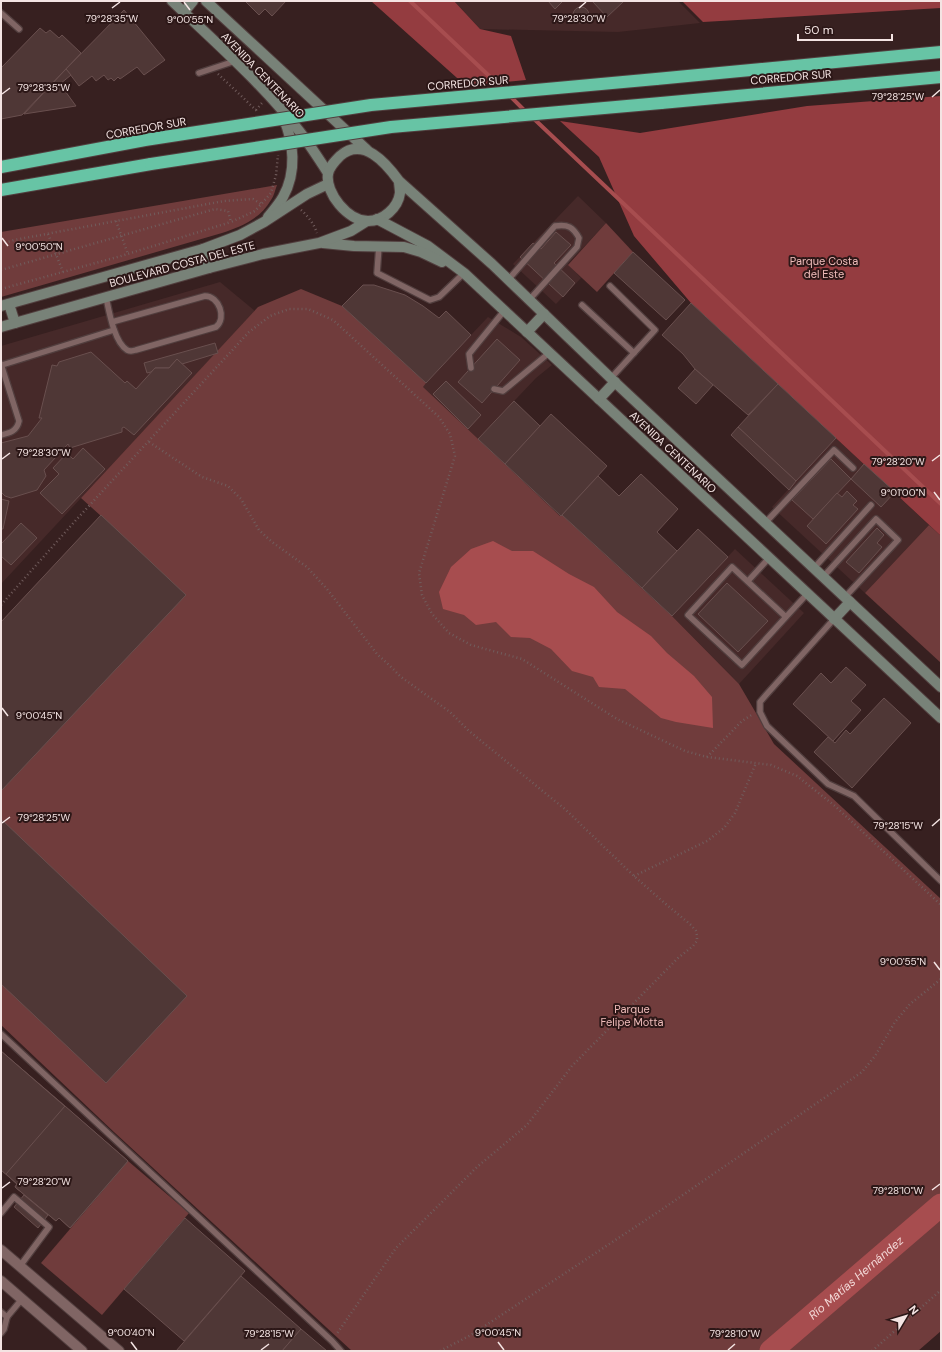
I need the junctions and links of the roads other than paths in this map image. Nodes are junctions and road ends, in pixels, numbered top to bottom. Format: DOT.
graph roads {
  1 [pos="172,1"];
  2 [pos="193,1"];
  3 [pos="206,1"];
  4 [pos="184,12"];
  5 [pos="1,13"];
  6 [pos="19,28"];
  7 [pos="941,52"];
  8 [pos="235,61"];
  9 [pos="199,74"];
  10 [pos="941,77"];
  11 [pos="273,100"];
  12 [pos="367,150"];
  13 [pos="1,167"];
  14 [pos="328,173"];
  15 [pos="399,181"];
  16 [pos="328,184"];
  17 [pos="1,190"];
  18 [pos="372,220"];
  19 [pos="264,222"];
  20 [pos="319,243"];
  21 [pos="379,246"];
  22 [pos="203,249"];
  23 [pos="455,266"];
  24 [pos="209,268"];
  25 [pos="464,273"];
  26 [pos="508,280"];
  27 [pos="610,286"];
  28 [pos="106,297"];
  29 [pos="529,300"];
  30 [pos="5,305"];
  31 [pos="582,305"];
  32 [pos="504,311"];
  33 [pos="544,314"];
  34 [pos="112,322"];
  35 [pos="15,323"];
  36 [pos="1,327"];
  37 [pos="114,330"];
  38 [pos="527,332"];
  39 [pos="549,352"];
  40 [pos="634,353"];
  41 [pos="1,364"];
  42 [pos="471,368"];
  43 [pos="613,380"];
  44 [pos="494,389"];
  45 [pos="599,399"];
  46 [pos="1,435"];
  47 [pos="853,468"];
  48 [pos="871,505"];
  49 [pos="765,523"];
  50 [pos="769,558"];
  51 [pos="814,568"];
  52 [pos="823,577"];
  53 [pos="748,581"];
  54 [pos="807,594"];
  55 [pos="848,600"];
  56 [pos="786,617"];
  57 [pos="834,619"];
  58 [pos="941,687"];
  59 [pos="941,718"];
  60 [pos="941,881"];
  61 [pos="1,1034"];
  62 [pos="1,1212"];
  63 [pos="1,1250"];
  64 [pos="20,1266"];
  65 [pos="1,1281"];
  66 [pos="22,1299"];
  67 [pos="1,1312"];
  68 [pos="7,1318"];
  69 [pos="1,1333"];
  70 [pos="82,1351"];
  71 [pos="119,1351"];
  72 [pos="341,1351"];
  1 -- 4 [label="main road, AVENIDA CENTENARIO"];
  2 -- 4 [label="main road"];
  3 -- 12 [label="main road, AVENIDA CENTENARIO"];
  4 -- 8 [label="main road, AVENIDA CENTENARIO"];
  5 -- 6 [label="lane"];
  7 -- 13 [label="highway, CORREDOR SUR, bridge"];
  8 -- 9 [label="lane"];
  8 -- 11 [label="main road, AVENIDA CENTENARIO"];
  10 -- 17 [label="highway, CORREDOR SUR, bridge"];
  11 -- 14 [label="main road, AVENIDA CENTENARIO"];
  11 -- 19 [label="main road"];
  12 -- 14 [label="main road"];
  12 -- 15 [label="main road"];
  14 -- 16 [label="main road"];
  15 -- 18 [label="main road"];
  15 -- 26 [label="main road, AVENIDA CENTENARIO"];
  16 -- 18 [label="main road"];
  16 -- 19 [label="main road, BOULEVARD COSTA DEL ESTE"];
  18 -- 20 [label="main road, BOULEVARD COSTA DEL ESTE"];
  18 -- 23 [label="main road, AVENIDA CENTENARIO"];
  19 -- 22 [label="main road, BOULEVARD COSTA DEL ESTE"];
  20 -- 21 [label="main road"];
  20 -- 24 [label="main road, BOULEVARD COSTA DEL ESTE"];
  21 -- 23 [label="main road"];
  21 -- 25 [label="lane"];
  22 -- 24 [label="main road"];
  22 -- 30 [label="main road, BOULEVARD COSTA DEL ESTE"];
  23 -- 25 [label="main road, AVENIDA CENTENARIO"];
  24 -- 28 [label="main road, BOULEVARD COSTA DEL ESTE"];
  25 -- 32 [label="main road, AVENIDA CENTENARIO"];
  26 -- 29 [label="main road, AVENIDA CENTENARIO"];
  26 -- 29 [label="lane"];
  27 -- 40 [label="lane"];
  28 -- 34 [label="lane"];
  28 -- 35 [label="main road, BOULEVARD COSTA DEL ESTE"];
  29 -- 33 [label="main road, AVENIDA CENTENARIO"];
  30 -- 35 [label="main road"];
  31 -- 40 [label="lane"];
  32 -- 38 [label="main road, AVENIDA CENTENARIO"];
  32 -- 42 [label="lane"];
  33 -- 38 [label="main road"];
  33 -- 43 [label="main road, AVENIDA CENTENARIO"];
  34 -- 37 [label="lane"];
  34 -- 37 [label="lane"];
  35 -- 36 [label="main road, BOULEVARD COSTA DEL ESTE"];
  37 -- 41 [label="lane"];
  38 -- 39 [label="main road, AVENIDA CENTENARIO"];
  39 -- 44 [label="lane"];
  39 -- 45 [label="main road, AVENIDA CENTENARIO"];
  40 -- 43 [label="lane"];
  41 -- 46 [label="lane"];
  43 -- 45 [label="main road"];
  43 -- 49 [label="main road, AVENIDA CENTENARIO"];
  45 -- 50 [label="main road, AVENIDA CENTENARIO"];
  47 -- 49 [label="lane"];
  48 -- 51 [label="lane"];
  49 -- 51 [label="main road, AVENIDA CENTENARIO"];
  50 -- 53 [label="lane"];
  50 -- 54 [label="main road, AVENIDA CENTENARIO"];
  51 -- 52 [label="main road, AVENIDA CENTENARIO"];
  52 -- 55 [label="main road, AVENIDA CENTENARIO"];
  52 -- 55 [label="lane"];
  53 -- 56 [label="lane"];
  53 -- 56 [label="lane"];
  54 -- 56 [label="lane"];
  54 -- 57 [label="main road, AVENIDA CENTENARIO"];
  55 -- 57 [label="main road"];
  55 -- 58 [label="main road, AVENIDA CENTENARIO"];
  57 -- 59 [label="main road, AVENIDA CENTENARIO"];
  57 -- 60 [label="lane"];
  61 -- 72 [label="lane"];
  62 -- 64 [label="lane"];
  63 -- 64 [label="street"];
  64 -- 71 [label="street"];
  65 -- 66 [label="street"];
  66 -- 68 [label="lane"];
  66 -- 70 [label="street"];
  67 -- 68 [label="lane"];
  68 -- 69 [label="lane"];
}
